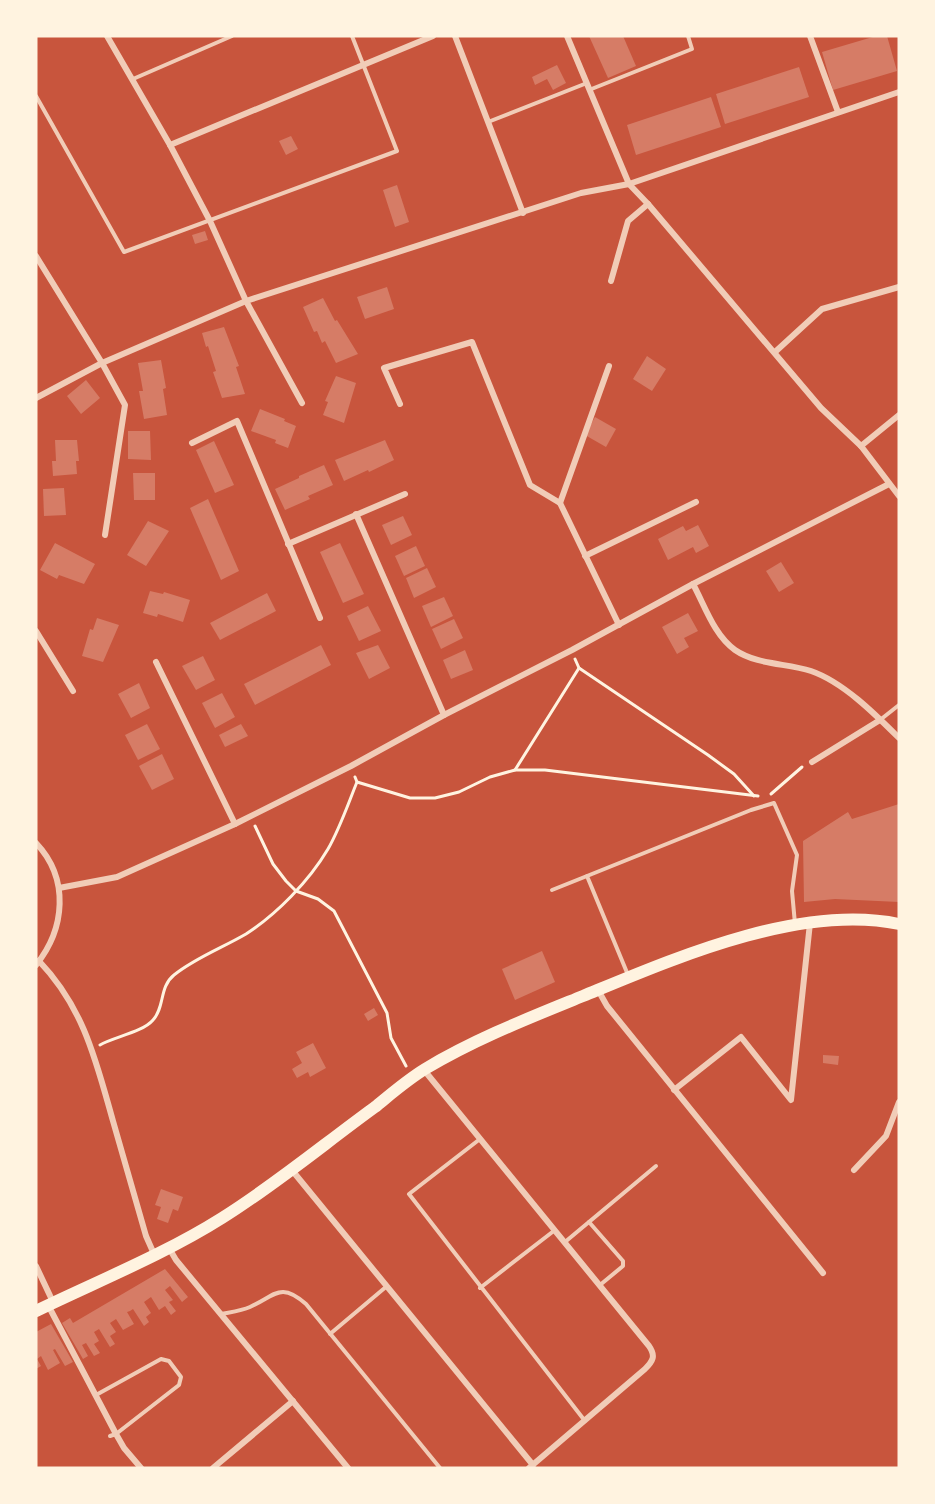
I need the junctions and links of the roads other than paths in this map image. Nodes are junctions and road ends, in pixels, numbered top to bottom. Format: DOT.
graph roads {
  1 [pos="107,36"];
  2 [pos="232,36"];
  3 [pos="352,36"];
  4 [pos="433,36"];
  5 [pos="455,36"];
  6 [pos="567,36"];
  7 [pos="688,36"];
  8 [pos="810,36"];
  9 [pos="363,65"];
  10 [pos="132,80"];
  11 [pos="588,86"];
  12 [pos="899,92"];
  13 [pos="36,96"];
  14 [pos="838,112"];
  15 [pos="488,122"];
  16 [pos="170,145"];
  17 [pos="629,184"];
  18 [pos="648,204"];
  19 [pos="523,213"];
  20 [pos="210,221"];
  21 [pos="36,256"];
  22 [pos="611,281"];
  23 [pos="899,287"];
  24 [pos="246,301"];
  25 [pos="776,352"];
  26 [pos="102,363"];
  27 [pos="609,366"];
  28 [pos="36,398"];
  29 [pos="302,403"];
  30 [pos="400,404"];
  31 [pos="899,415"];
  32 [pos="192,443"];
  33 [pos="861,446"];
  34 [pos="889,484"];
  35 [pos="405,494"];
  36 [pos="899,496"];
  37 [pos="696,502"];
  38 [pos="560,503"];
  39 [pos="356,514"];
  40 [pos="105,535"];
  41 [pos="288,544"];
  42 [pos="585,556"];
  43 [pos="693,584"];
  44 [pos="320,618"];
  45 [pos="619,625"];
  46 [pos="36,631"];
  47 [pos="156,662"];
  48 [pos="73,692"];
  49 [pos="899,705"];
  50 [pos="444,715"];
  51 [pos="880,720"];
  52 [pos="899,738"];
  53 [pos="812,762"];
  54 [pos="235,824"];
  55 [pos="36,843"];
  56 [pos="587,876"];
  57 [pos="58,888"];
  58 [pos="552,890"];
  59 [pos="810,923"];
  60 [pos="899,924"];
  61 [pos="795,925"];
  62 [pos="37,963"];
  63 [pos="629,978"];
  64 [pos="598,990"];
  65 [pos="424,1070"];
  66 [pos="674,1090"];
  67 [pos="899,1102"];
  68 [pos="480,1139"];
  69 [pos="656,1166"];
  70 [pos="291,1169"];
  71 [pos="854,1170"];
  72 [pos="588,1222"];
  73 [pos="555,1230"];
  74 [pos="565,1242"];
  75 [pos="168,1247"];
  76 [pos="154,1254"];
  77 [pos="36,1266"];
  78 [pos="823,1273"];
  79 [pos="600,1285"];
  80 [pos="388,1286"];
  81 [pos="480,1288"];
  82 [pos="51,1304"];
  83 [pos="36,1311"];
  84 [pos="220,1314"];
  85 [pos="330,1334"];
  86 [pos="91,1392"];
  87 [pos="293,1401"];
  88 [pos="585,1422"];
  89 [pos="113,1435"];
  90 [pos="531,1467"];
  91 [pos="141,1468"];
  92 [pos="213,1468"];
  93 [pos="348,1468"];
  94 [pos="440,1468"];
  1 -- 10 [label="street"];
  2 -- 10 [label="lane"];
  3 -- 9 [label="lane"];
  4 -- 9 [label="street"];
  5 -- 15 [label="street"];
  6 -- 11 [label="street"];
  7 -- 11 [label="lane"];
  8 -- 14 [label="street"];
  9 -- 16 [label="street"];
  9 -- 20 [label="lane"];
  10 -- 16 [label="street"];
  11 -- 15 [label="lane"];
  11 -- 17 [label="street"];
  12 -- 14 [label="street"];
  13 -- 20 [label="lane"];
  14 -- 17 [label="street"];
  15 -- 19 [label="street"];
  16 -- 20 [label="street"];
  17 -- 18 [label="street"];
  17 -- 19 [label="street"];
  18 -- 22 [label="street"];
  18 -- 25 [label="street"];
  19 -- 24 [label="street"];
  20 -- 24 [label="street"];
  21 -- 26 [label="street"];
  23 -- 25 [label="street"];
  24 -- 26 [label="street"];
  24 -- 29 [label="street"];
  25 -- 33 [label="street"];
  26 -- 28 [label="street"];
  26 -- 40 [label="street"];
  27 -- 38 [label="street"];
  30 -- 38 [label="street"];
  31 -- 33 [label="street"];
  32 -- 41 [label="street"];
  33 -- 34 [label="street"];
  34 -- 36 [label="street"];
  34 -- 43 [label="street"];
  35 -- 39 [label="street"];
  37 -- 42 [label="street"];
  38 -- 42 [label="street"];
  39 -- 41 [label="street"];
  39 -- 50 [label="street"];
  41 -- 44 [label="street"];
  42 -- 45 [label="street"];
  43 -- 45 [label="street"];
  43 -- 51 [label="street"];
  45 -- 50 [label="street"];
  46 -- 48 [label="street"];
  47 -- 54 [label="street"];
  49 -- 51 [label="lane"];
  50 -- 54 [label="street"];
  51 -- 52 [label="street"];
  51 -- 53 [label="street"];
  54 -- 57 [label="street"];
  55 -- 57 [label="street"];
  56 -- 58 [label="lane"];
  56 -- 61 [label="lane"];
  56 -- 63 [label="lane"];
  57 -- 62 [label="street"];
  59 -- 60 [label="main road"];
  59 -- 61 [label="main road"];
  59 -- 66 [label="street"];
  61 -- 63 [label="main road"];
  62 -- 76 [label="street"];
  63 -- 64 [label="main road"];
  64 -- 65 [label="main road"];
  64 -- 66 [label="street"];
  65 -- 68 [label="street"];
  65 -- 70 [label="main road"];
  66 -- 78 [label="street"];
  67 -- 71 [label="street"];
  68 -- 73 [label="street"];
  68 -- 81 [label="lane"];
  69 -- 72 [label="lane"];
  70 -- 75 [label="main road"];
  70 -- 80 [label="street"];
  72 -- 74 [label="lane"];
  72 -- 79 [label="lane"];
  73 -- 74 [label="street"];
  73 -- 81 [label="lane"];
  74 -- 79 [label="street"];
  75 -- 76 [label="main road"];
  75 -- 84 [label="street"];
  76 -- 82 [label="main road"];
  77 -- 82 [label="street"];
  79 -- 88 [label="street"];
  80 -- 85 [label="lane"];
  80 -- 90 [label="street"];
  81 -- 88 [label="lane"];
  82 -- 83 [label="main road"];
  82 -- 86 [label="street"];
  84 -- 85 [label="lane"];
  84 -- 87 [label="street"];
  85 -- 94 [label="lane"];
  86 -- 89 [label="street"];
  86 -- 89 [label="lane"];
  87 -- 92 [label="street"];
  87 -- 93 [label="street"];
  88 -- 90 [label="street"];
  89 -- 91 [label="street"];
}
